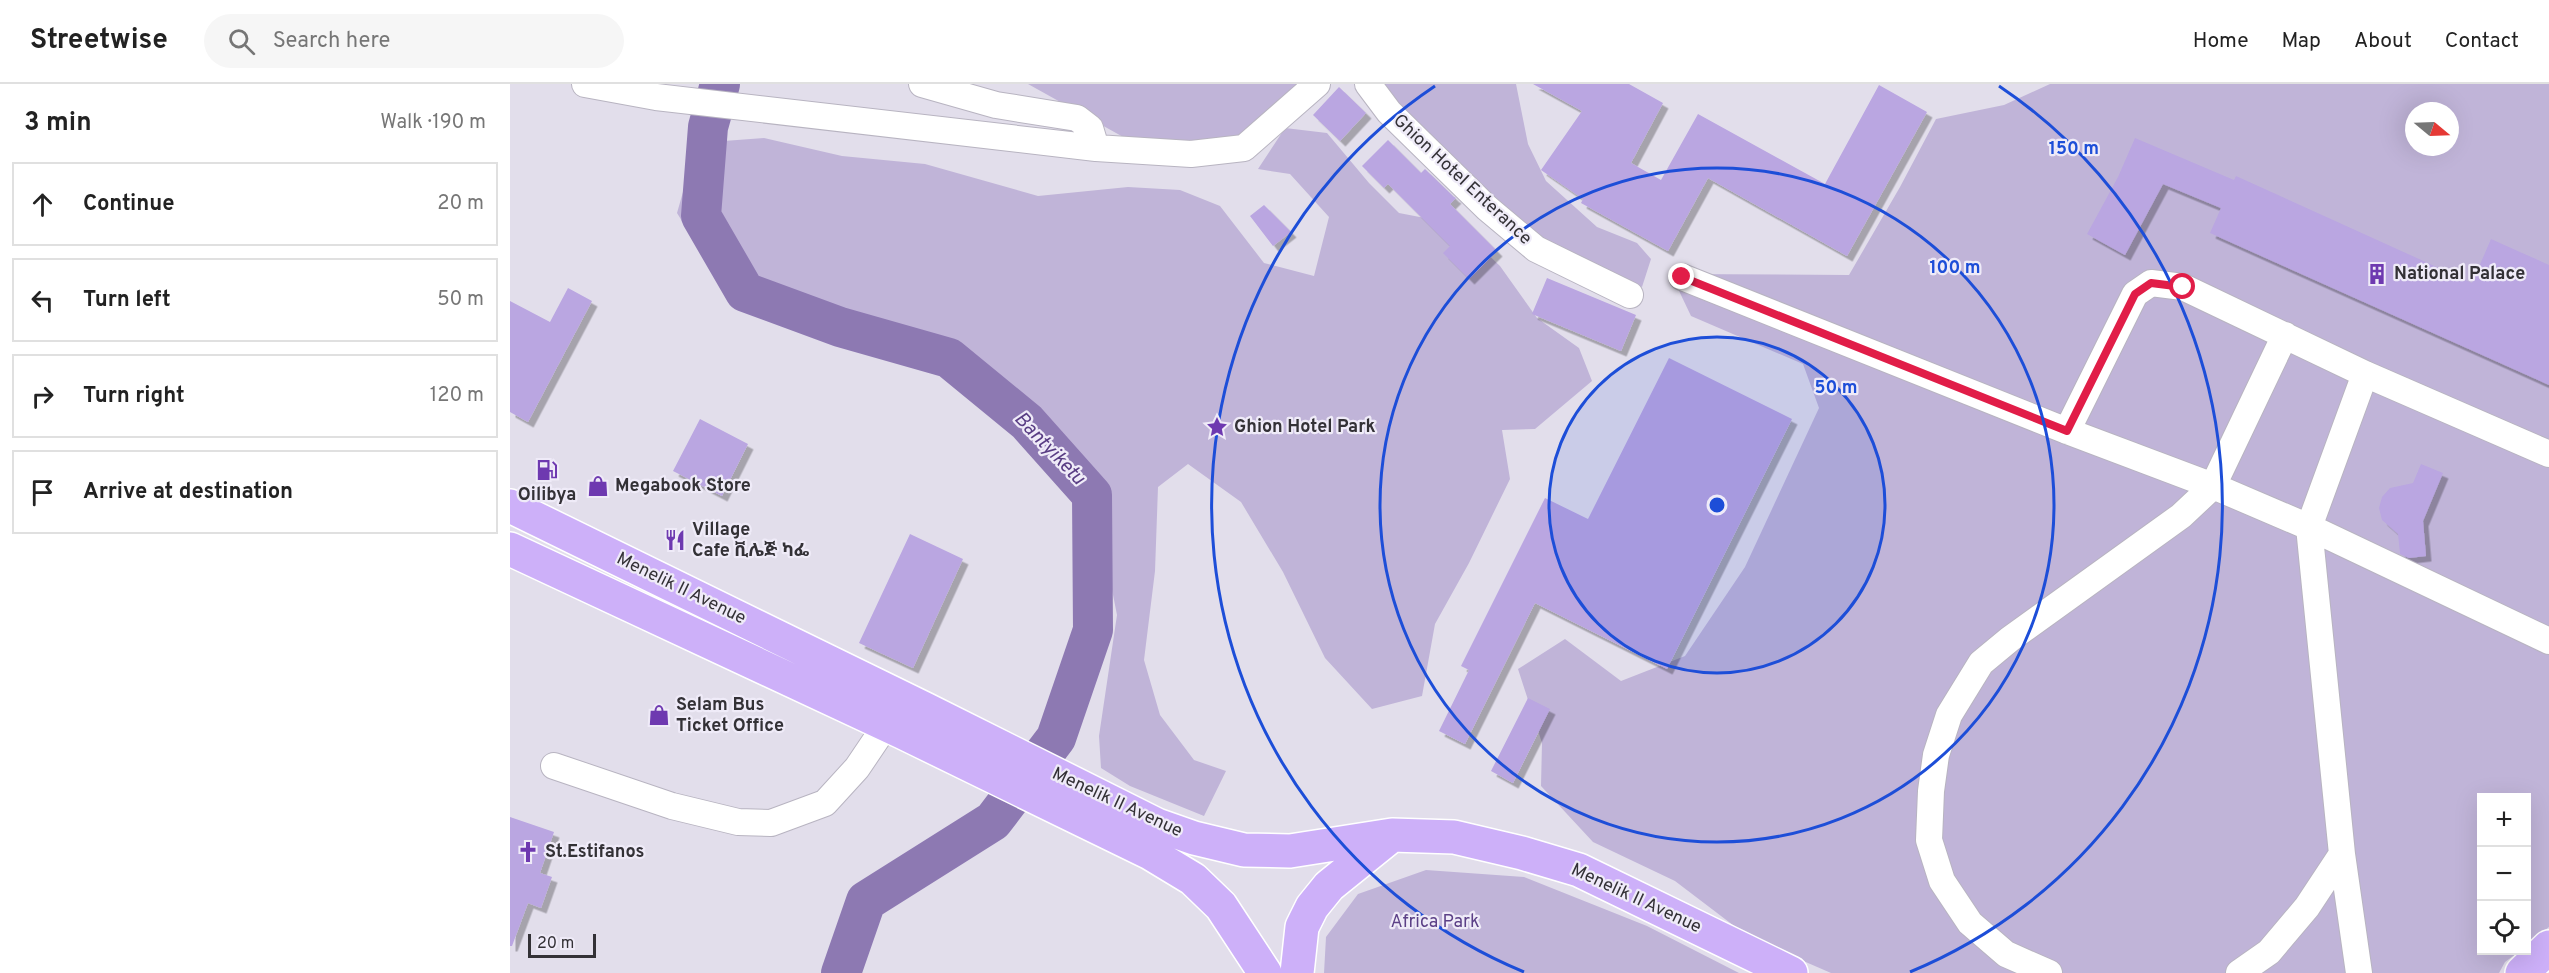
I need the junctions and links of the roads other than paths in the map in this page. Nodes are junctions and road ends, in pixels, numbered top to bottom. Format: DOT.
graph roads {
  1 [pos="585,84"];
  2 [pos="922,84"];
  3 [pos="1317,84"];
  4 [pos="1368,84"];
  5 [pos="1096,148"];
  6 [pos="1682,277"];
  7 [pos="1630,295"];
  8 [pos="2285,335"];
  9 [pos="2365,374"];
  10 [pos="2067,431"];
  11 [pos="2549,454"];
  12 [pos="2213,486"];
  13 [pos="510,506"];
  14 [pos="2309,527"];
  15 [pos="510,549"];
  16 [pos="2549,641"];
  17 [pos="894,728"];
  18 [pos="554,766"];
  19 [pos="1098,811"];
  20 [pos="1392,835"];
  21 [pos="2342,854"];
  22 [pos="2549,947"];
  23 [pos="1265,973"];
  24 [pos="1297,973"];
  25 [pos="1791,973"];
  26 [pos="2049,973"];
  27 [pos="2239,973"];
  28 [pos="2359,973"];
  29 [pos="2522,973"];
  1 -- 5 [label="street"];
  2 -- 5 [label="street"];
  3 -- 5 [label="street"];
  4 -- 7 [label="street, Ghion Hotel Enterance"];
  6 -- 10 [label="street"];
  8 -- 9 [label="street"];
  8 -- 10 [label="street"];
  8 -- 12 [label="street"];
  9 -- 11 [label="street"];
  9 -- 14 [label="street"];
  10 -- 12 [label="street"];
  12 -- 14 [label="street"];
  12 -- 26 [label="street"];
  13 -- 19 [label="main road, Menelik II Avenue"];
  14 -- 16 [label="street"];
  14 -- 21 [label="street"];
  15 -- 17 [label="main road, Menelik II Avenue"];
  17 -- 18 [label="street"];
  17 -- 19 [label="main road, Menelik II Avenue"];
  19 -- 20 [label="main road, Menelik II Avenue"];
  19 -- 23 [label="main road, Menelik II Avenue"];
  20 -- 24 [label="main road"];
  20 -- 25 [label="main road, Menelik II Avenue"];
  21 -- 27 [label="street"];
  21 -- 28 [label="street"];
  22 -- 29 [label="main road"];
}
